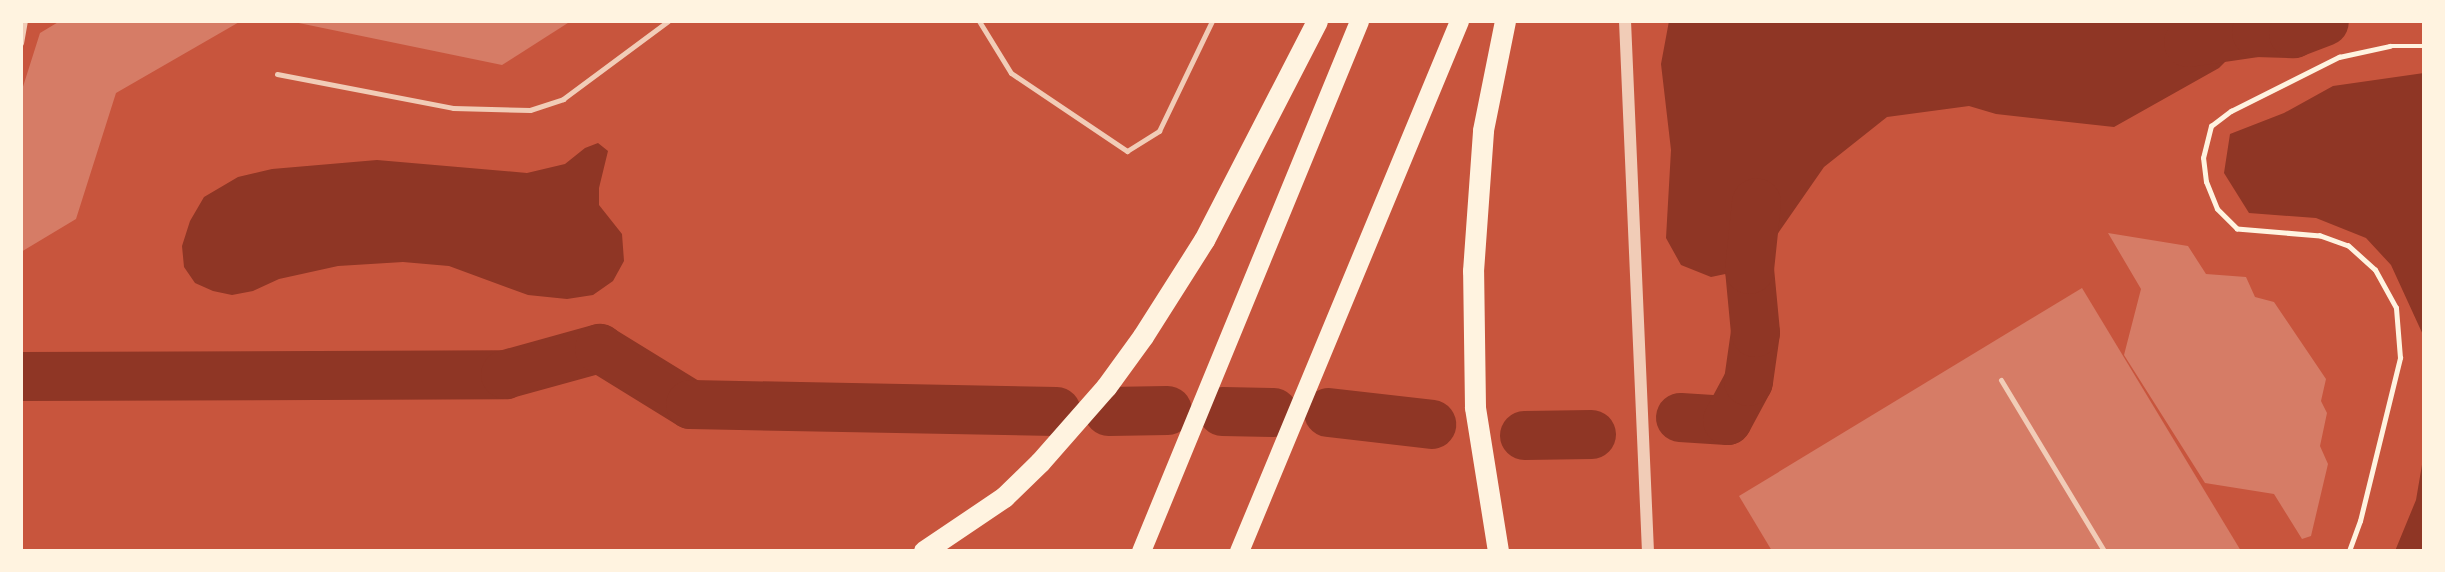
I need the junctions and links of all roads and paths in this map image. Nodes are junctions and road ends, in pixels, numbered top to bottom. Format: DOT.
graph roads {
  1 [pos="25,21"];
  2 [pos="668,21"];
  3 [pos="979,21"];
  4 [pos="1212,21"];
  5 [pos="1317,21"];
  6 [pos="1359,21"];
  7 [pos="1459,21"];
  8 [pos="1506,21"];
  9 [pos="1625,21"];
  10 [pos="21,43"];
  11 [pos="2424,46"];
  12 [pos="277,74"];
  13 [pos="2001,380"];
  14 [pos="924,551"];
  15 [pos="1141,551"];
  16 [pos="1239,551"];
  17 [pos="1498,551"];
  18 [pos="1648,551"];
  19 [pos="2105,551"];
  20 [pos="2349,551"];
  1 -- 10 [label="lane"];
  2 -- 12 [label="lane"];
  3 -- 4 [label="lane"];
  5 -- 14 [label="highway"];
  6 -- 15 [label="highway"];
  7 -- 16 [label="highway"];
  8 -- 17 [label="highway"];
  9 -- 18 [label="street"];
  11 -- 20 [label="path"];
  13 -- 19 [label="lane"];
}
